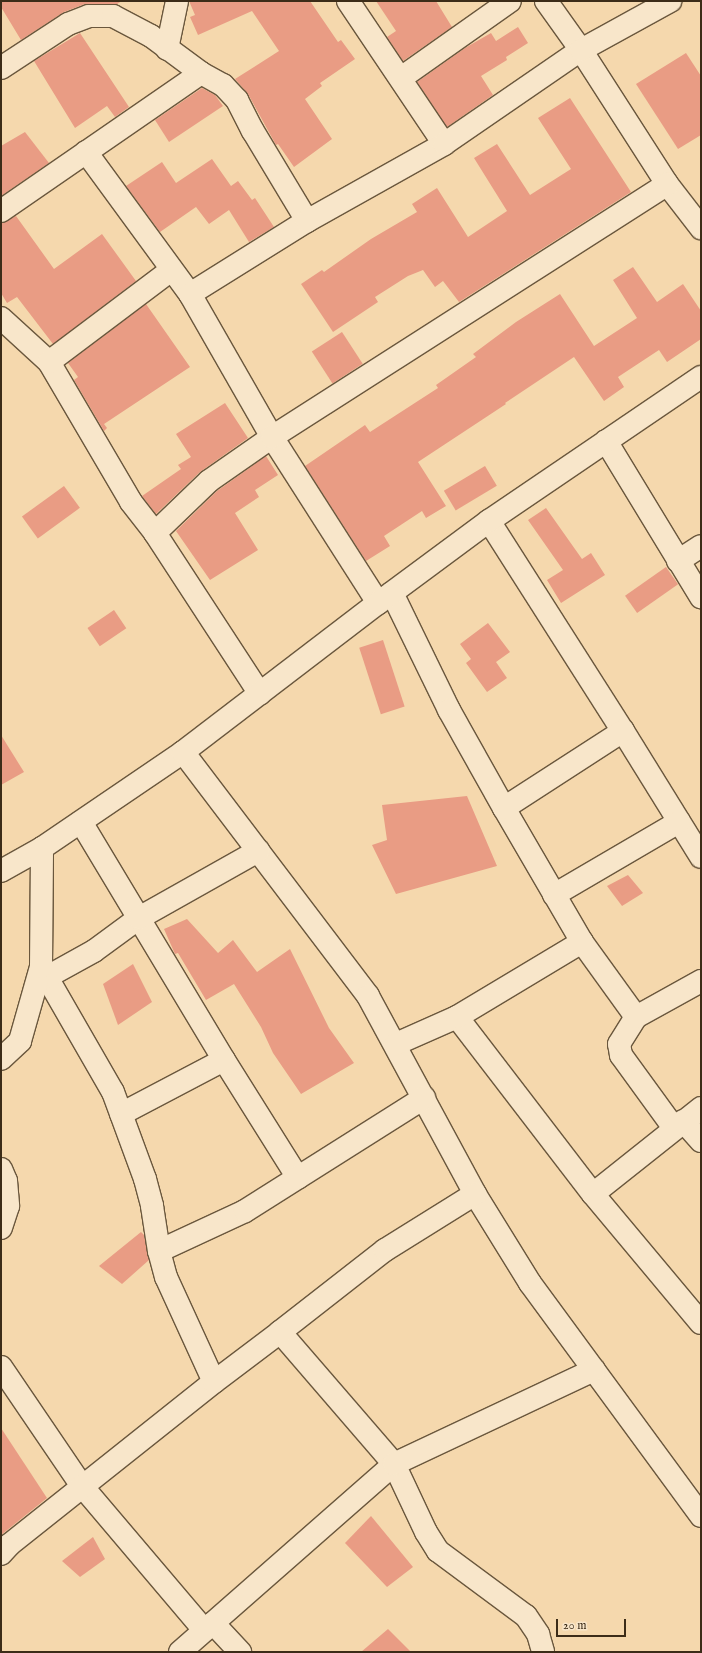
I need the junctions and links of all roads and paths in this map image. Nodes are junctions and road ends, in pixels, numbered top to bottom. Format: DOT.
graph roads {
  1 [pos="177,1"];
  2 [pos="348,1"];
  3 [pos="510,1"];
  4 [pos="546,1"];
  5 [pos="670,1"];
  6 [pos="167,49"];
  7 [pos="581,50"];
  8 [pos="1,68"];
  9 [pos="201,73"];
  10 [pos="401,78"];
  11 [pos="444,144"];
  12 [pos="86,152"];
  13 [pos="667,184"];
  14 [pos="1,211"];
  15 [pos="308,221"];
  16 [pos="701,228"];
  17 [pos="171,270"];
  18 [pos="190,294"];
  19 [pos="1,318"];
  20 [pos="49,362"];
  21 [pos="701,376"];
  22 [pos="272,437"];
  23 [pos="606,441"];
  24 [pos="490,521"];
  25 [pos="155,533"];
  26 [pos="701,546"];
  27 [pos="678,561"];
  28 [pos="701,597"];
  29 [pos="385,598"];
  30 [pos="260,694"];
  31 [pos="623,731"];
  32 [pos="183,752"];
  33 [pos="504,808"];
  34 [pos="81,822"];
  35 [pos="678,822"];
  36 [pos="42,848"];
  37 [pos="258,851"];
  38 [pos="701,857"];
  39 [pos="3,867"];
  40 [pos="554,895"];
  41 [pos="139,918"];
  42 [pos="582,942"];
  43 [pos="44,972"];
  44 [pos="701,981"];
  45 [pos="458,1017"];
  46 [pos="636,1017"];
  47 [pos="396,1044"];
  48 [pos="1,1058"];
  49 [pos="224,1060"];
  50 [pos="424,1098"];
  51 [pos="701,1108"];
  52 [pos="121,1114"];
  53 [pos="679,1124"];
  54 [pos="701,1141"];
  55 [pos="1,1169"];
  56 [pos="298,1178"];
  57 [pos="475,1194"];
  58 [pos="593,1194"];
  59 [pos="1,1228"];
  60 [pos="158,1251"];
  61 [pos="701,1323"];
  62 [pos="280,1332"];
  63 [pos="1,1367"];
  64 [pos="594,1370"];
  65 [pos="214,1382"];
  66 [pos="394,1464"];
  67 [pos="82,1486"];
  68 [pos="701,1516"];
  69 [pos="1,1554"];
  70 [pos="208,1627"];
  71 [pos="180,1652"];
  72 [pos="240,1652"];
  73 [pos="543,1652"];
  1 -- 6 [label="street"];
  2 -- 10 [label="street"];
  3 -- 10 [label="street"];
  4 -- 7 [label="street"];
  5 -- 7 [label="street"];
  6 -- 8 [label="street"];
  6 -- 9 [label="street"];
  7 -- 11 [label="street"];
  7 -- 13 [label="street"];
  9 -- 12 [label="street"];
  9 -- 15 [label="street"];
  10 -- 11 [label="street"];
  11 -- 15 [label="street"];
  12 -- 14 [label="street"];
  12 -- 17 [label="street"];
  13 -- 16 [label="street"];
  13 -- 22 [label="street"];
  15 -- 18 [label="street"];
  17 -- 18 [label="street"];
  17 -- 20 [label="street"];
  18 -- 22 [label="street"];
  19 -- 20 [label="street"];
  20 -- 25 [label="street"];
  21 -- 23 [label="street"];
  22 -- 25 [label="street"];
  22 -- 29 [label="street"];
  23 -- 24 [label="street"];
  23 -- 27 [label="street"];
  24 -- 29 [label="street"];
  24 -- 31 [label="street"];
  25 -- 30 [label="street"];
  26 -- 27 [label="street"];
  27 -- 28 [label="street"];
  29 -- 30 [label="street"];
  29 -- 33 [label="street"];
  30 -- 32 [label="street"];
  31 -- 33 [label="street"];
  31 -- 35 [label="street"];
  32 -- 34 [label="street"];
  32 -- 37 [label="street"];
  33 -- 40 [label="street"];
  34 -- 36 [label="street"];
  34 -- 41 [label="street"];
  35 -- 38 [label="street"];
  35 -- 40 [label="street"];
  36 -- 39 [label="street"];
  36 -- 43 [label="street"];
  37 -- 41 [label="street"];
  37 -- 47 [label="street"];
  40 -- 42 [label="street"];
  41 -- 43 [label="street"];
  41 -- 49 [label="street"];
  42 -- 45 [label="street"];
  42 -- 46 [label="street"];
  43 -- 48 [label="street"];
  43 -- 52 [label="street"];
  44 -- 46 [label="street"];
  45 -- 47 [label="street"];
  45 -- 58 [label="street"];
  46 -- 53 [label="street"];
  47 -- 50 [label="street"];
  49 -- 52 [label="street"];
  49 -- 56 [label="street"];
  50 -- 56 [label="street"];
  50 -- 57 [label="street"];
  51 -- 53 [label="street"];
  52 -- 60 [label="street"];
  53 -- 54 [label="street"];
  53 -- 58 [label="street"];
  55 -- 59 [label="street"];
  56 -- 60 [label="street"];
  57 -- 62 [label="street"];
  57 -- 64 [label="street"];
  58 -- 61 [label="street"];
  60 -- 65 [label="street"];
  62 -- 65 [label="street"];
  62 -- 66 [label="street"];
  63 -- 67 [label="street"];
  64 -- 66 [label="street"];
  64 -- 68 [label="street"];
  65 -- 67 [label="street"];
  66 -- 70 [label="street"];
  66 -- 73 [label="street"];
  67 -- 69 [label="street"];
  67 -- 70 [label="street"];
  70 -- 71 [label="street"];
  70 -- 72 [label="street"];
}
